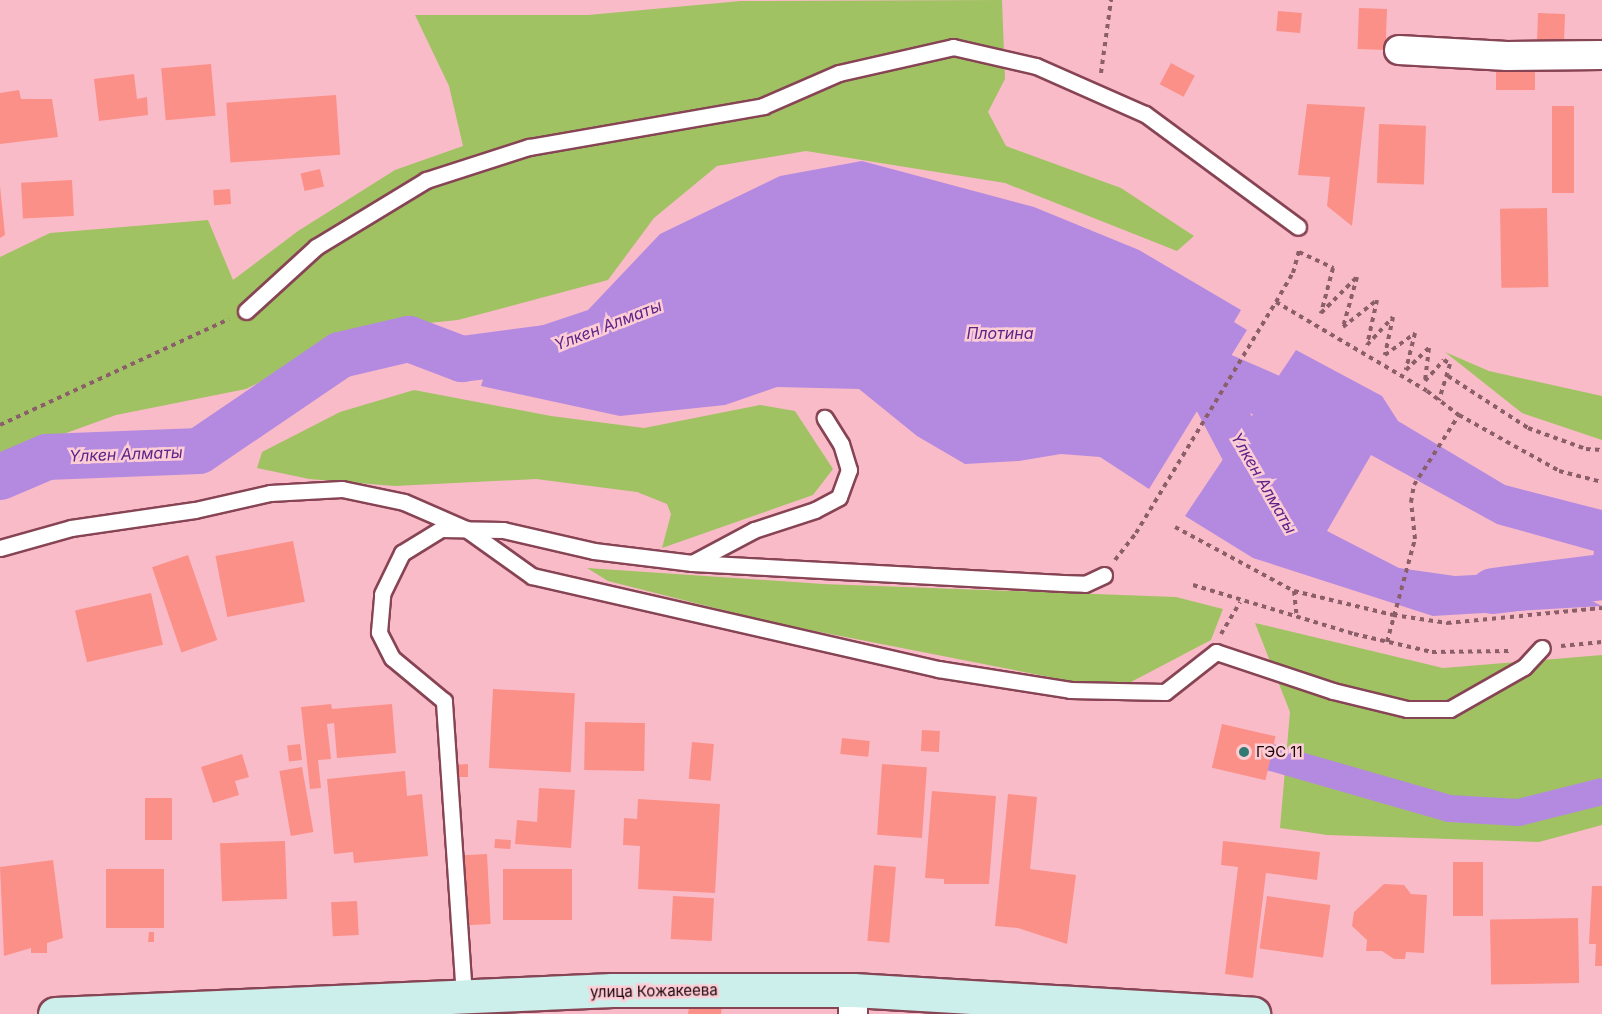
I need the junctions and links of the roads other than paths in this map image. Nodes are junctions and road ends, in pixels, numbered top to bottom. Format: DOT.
graph roads {
  1 [pos="1399,50"];
  2 [pos="1602,55"];
  3 [pos="1298,227"];
  4 [pos="246,311"];
  5 [pos="825,418"];
  6 [pos="466,529"];
  7 [pos="0,548"];
  8 [pos="692,563"];
  9 [pos="1104,575"];
  10 [pos="1542,648"];
  11 [pos="853,1002"];
  12 [pos="464,1005"];
  13 [pos="112,1013"];
  14 [pos="55,1014"];
  15 [pos="1247,1014"];
  16 [pos="1253,1014"];
  1 -- 2 [label="street"];
  3 -- 4 [label="lane"];
  5 -- 8 [label="lane"];
  6 -- 7 [label="lane"];
  6 -- 8 [label="lane"];
  6 -- 10 [label="lane"];
  6 -- 12 [label="lane"];
  8 -- 9 [label="lane"];
  11 -- 12 [label="street, улица Кожакеева"];
  11 -- 15 [label="street, улица Кожакеева"];
  12 -- 13 [label="street, улица Кожакеева"];
  13 -- 14 [label="street, улица Кожакеева"];
  15 -- 16 [label="street, улица Кожакеева"];
}
